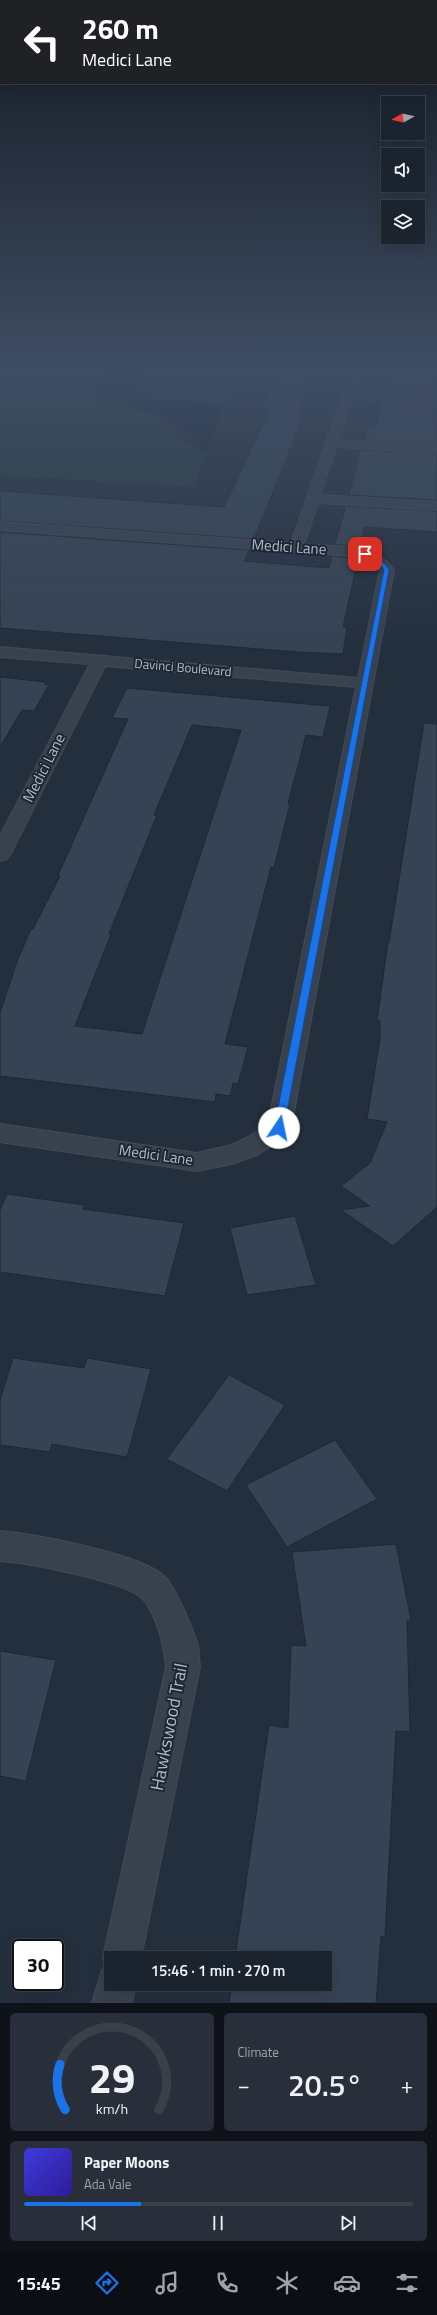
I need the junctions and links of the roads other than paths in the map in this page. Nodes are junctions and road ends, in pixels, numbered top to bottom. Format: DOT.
graph roads {
  1 [pos="326,460"];
  2 [pos="312,499"];
  3 [pos="437,506"];
  4 [pos="0,526"];
  5 [pos="296,548"];
  6 [pos="0,652"];
  7 [pos="100,660"];
  8 [pos="365,683"];
  9 [pos="0,855"];
  10 [pos="0,1133"];
  11 [pos="0,1546"];
  12 [pos="123,1951"];
  13 [pos="115,1991"];
  14 [pos="112,2003"];
  1 -- 2 [label="street"];
  2 -- 3 [label="street"];
  2 -- 5 [label="street"];
  4 -- 5 [label="street, Medici Lane"];
  5 -- 8 [label="street, Medici Lane"];
  6 -- 7 [label="street, Davinci Boulevard"];
  7 -- 8 [label="street, Davinci Boulevard"];
  7 -- 9 [label="street, Medici Lane"];
  8 -- 10 [label="street, Medici Lane"];
  11 -- 12 [label="street, Hawkswood Trail"];
  13 -- 14 [label="street"];
}
